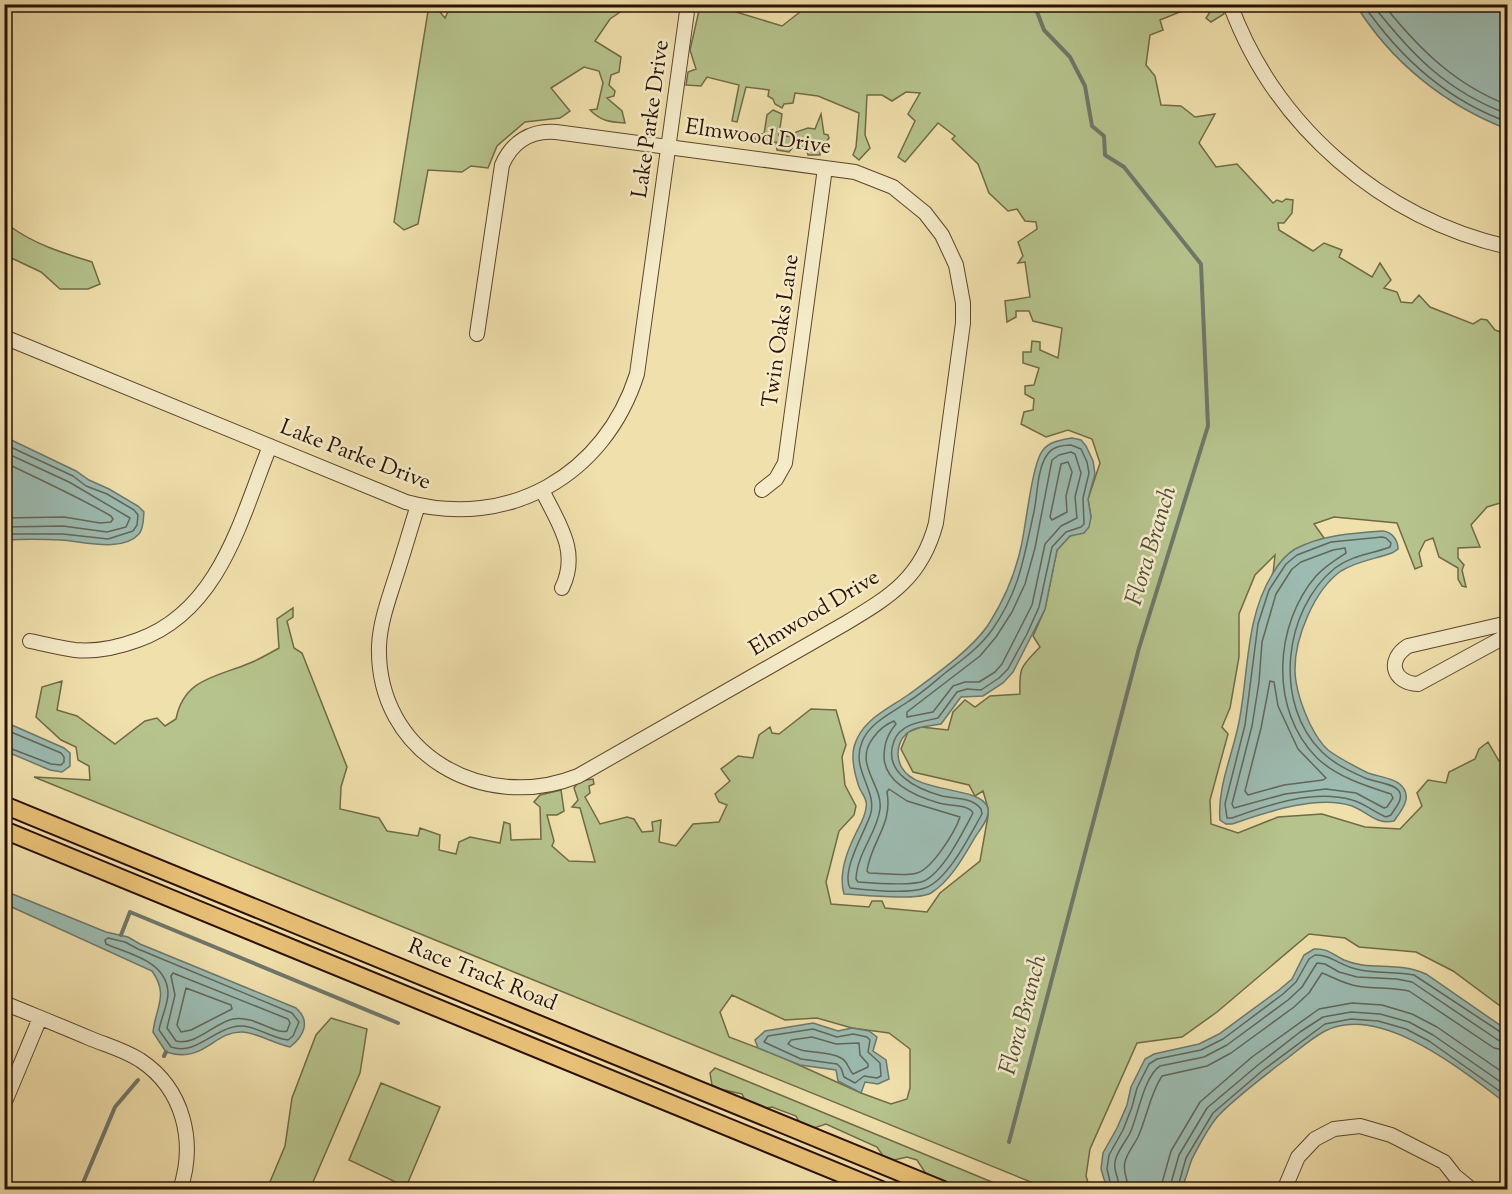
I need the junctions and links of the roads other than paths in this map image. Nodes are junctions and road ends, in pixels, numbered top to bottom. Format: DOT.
graph roads {
  1 [pos="688,4"];
  2 [pos="1230,4"];
  3 [pos="669,147"];
  4 [pos="825,168"];
  5 [pos="1508,248"];
  6 [pos="477,334"];
  7 [pos="4,337"];
  8 [pos="270,446"];
  9 [pos="542,490"];
  10 [pos="762,490"];
  11 [pos="418,505"];
  12 [pos="562,588"];
  13 [pos="1508,623"];
  14 [pos="1508,635"];
  15 [pos="30,641"];
  16 [pos="4,805"];
  17 [pos="4,830"];
  18 [pos="484,1002"];
  19 [pos="4,1003"];
  20 [pos="452,1014"];
  21 [pos="40,1018"];
  22 [pos="636,1064"];
  23 [pos="627,1085"];
  24 [pos="706,1092"];
  25 [pos="4,1104"];
  26 [pos="696,1114"];
  27 [pos="1466,1188"];
  28 [pos="180,1190"];
  29 [pos="881,1190"];
  30 [pos="943,1190"];
  31 [pos="1284,1190"];
  1 -- 3 [label="street, Lake Parke Drive"];
  2 -- 5 [label="street"];
  3 -- 4 [label="street, Elmwood Drive"];
  3 -- 6 [label="street, Elmwood Drive"];
  3 -- 9 [label="street, Lake Parke Drive"];
  4 -- 10 [label="street, Twin Oaks Lane"];
  4 -- 11 [label="street, Elmwood Drive"];
  7 -- 8 [label="street, Lake Parke Drive"];
  8 -- 11 [label="street, Lake Parke Drive"];
  8 -- 15 [label="street"];
  9 -- 11 [label="street, Lake Parke Drive"];
  9 -- 12 [label="street"];
  13 -- 14 [label="street"];
  16 -- 18 [label="main road, Race Track Road"];
  17 -- 20 [label="main road, Race Track Road"];
  18 -- 20 [label="main road"];
  18 -- 22 [label="main road, Race Track Road"];
  19 -- 21 [label="street"];
  20 -- 23 [label="main road, Race Track Road"];
  21 -- 25 [label="street"];
  21 -- 28 [label="street"];
  22 -- 23 [label="main road"];
  22 -- 24 [label="main road, Race Track Road"];
  23 -- 26 [label="main road, Race Track Road"];
  24 -- 26 [label="main road"];
  24 -- 30 [label="main road, Race Track Road"];
  26 -- 29 [label="main road, Race Track Road"];
  27 -- 31 [label="street"];
}
